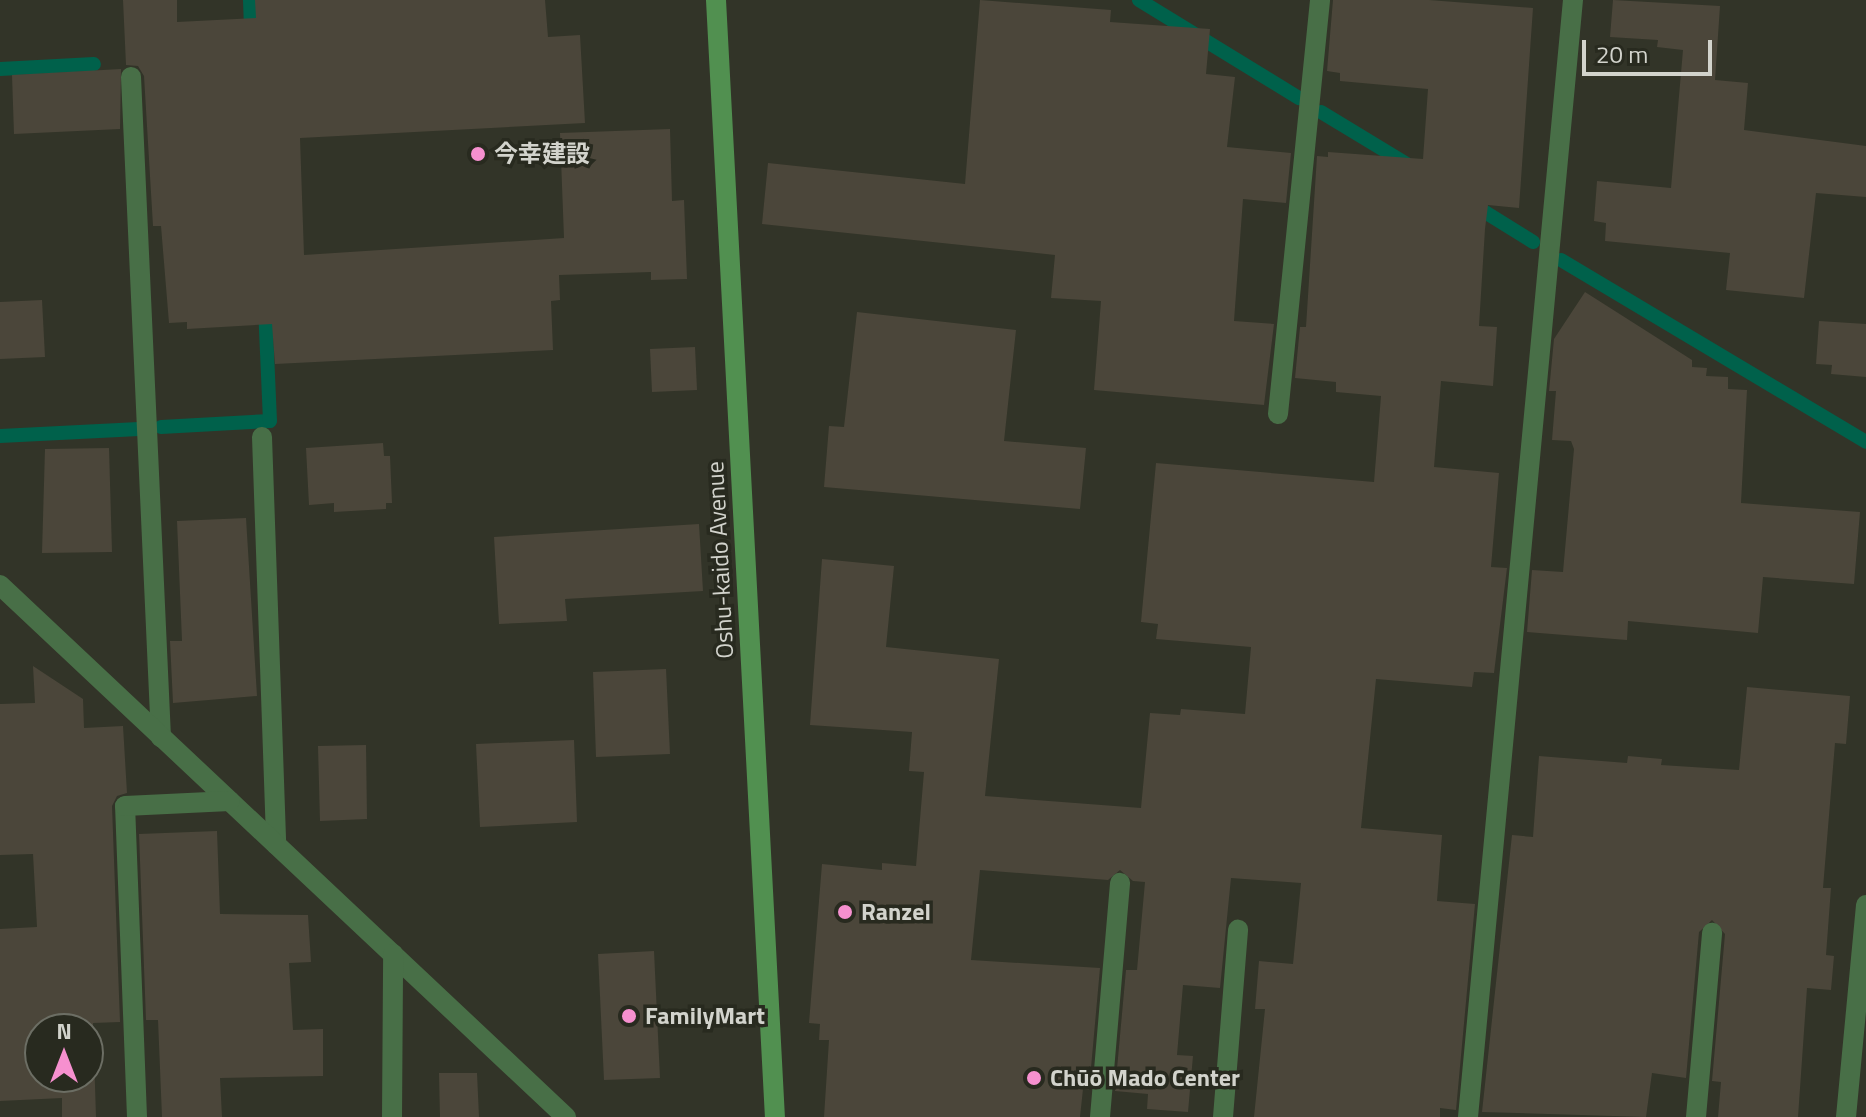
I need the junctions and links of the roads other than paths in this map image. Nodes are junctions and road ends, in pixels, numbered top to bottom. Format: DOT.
graph roads {
  1 [pos="716,0"];
  2 [pos="1320,0"];
  3 [pos="1573,0"];
  4 [pos="131,77"];
  5 [pos="1278,414"];
  6 [pos="262,437"];
  7 [pos="0,585"];
  8 [pos="161,737"];
  9 [pos="230,801"];
  10 [pos="276,845"];
  11 [pos="1120,883"];
  12 [pos="1866,905"];
  13 [pos="1238,930"];
  14 [pos="1712,933"];
  15 [pos="393,954"];
  16 [pos="1862,992"];
  17 [pos="137,1117"];
  18 [pos="392,1117"];
  19 [pos="566,1117"];
  20 [pos="775,1117"];
  21 [pos="1100,1117"];
  22 [pos="1223,1117"];
  23 [pos="1468,1117"];
  24 [pos="1696,1117"];
  25 [pos="1846,1117"];
  1 -- 20 [label="main road, Oshu-kaido Avenue"];
  2 -- 5 [label="street"];
  3 -- 23 [label="street"];
  4 -- 8 [label="street"];
  6 -- 10 [label="street"];
  7 -- 8 [label="street"];
  8 -- 9 [label="street"];
  9 -- 10 [label="street"];
  9 -- 17 [label="street"];
  10 -- 15 [label="street"];
  11 -- 21 [label="street"];
  12 -- 16 [label="street"];
  13 -- 22 [label="street"];
  14 -- 24 [label="street"];
  15 -- 18 [label="street"];
  15 -- 19 [label="street"];
  16 -- 25 [label="street"];
}
